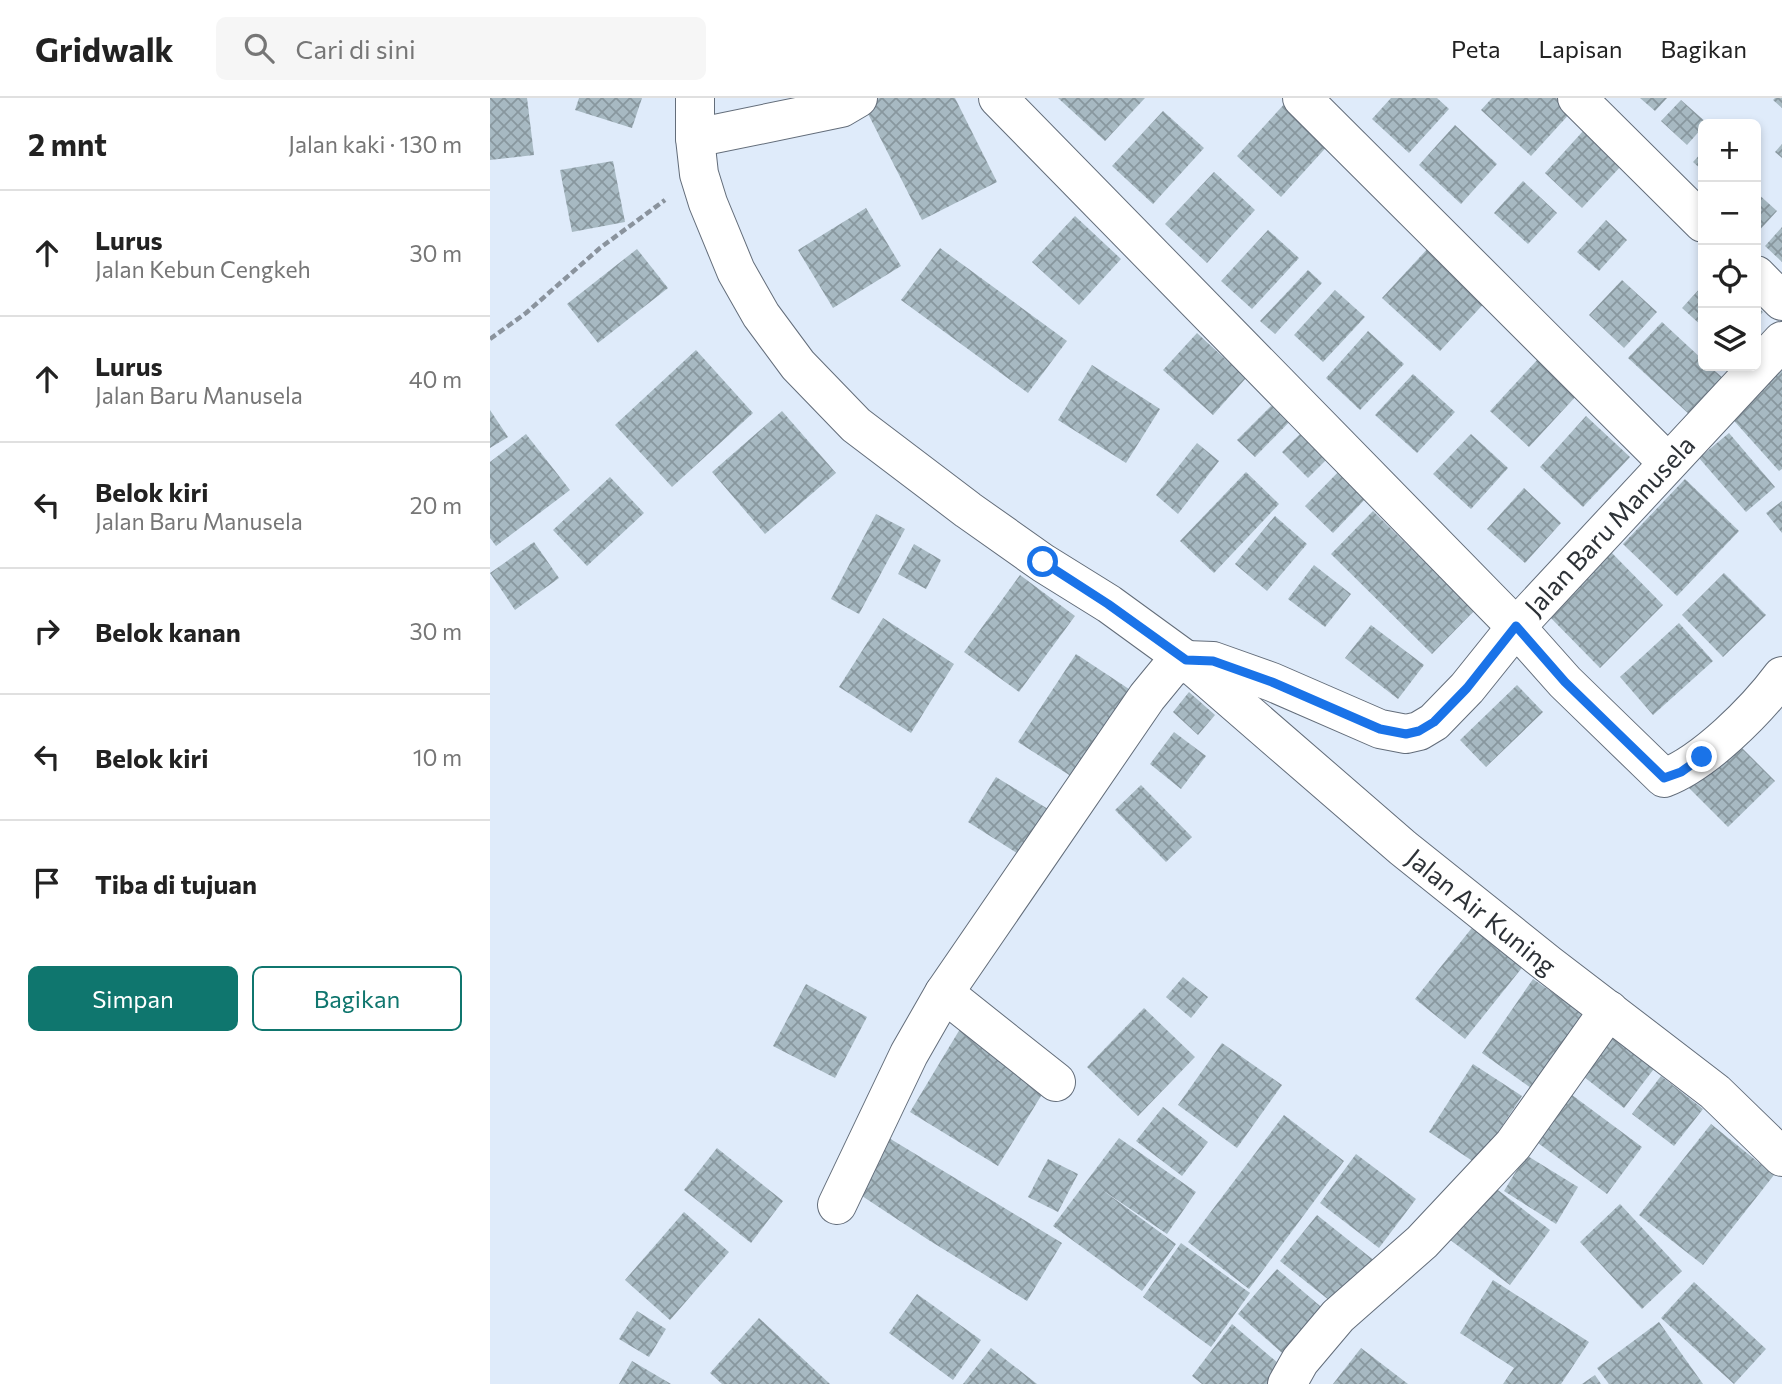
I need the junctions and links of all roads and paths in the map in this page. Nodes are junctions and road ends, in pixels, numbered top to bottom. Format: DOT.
graph roads {
  1 [pos="695,98"];
  2 [pos="858,98"];
  3 [pos="998,98"];
  4 [pos="1302,98"];
  5 [pos="1577,98"];
  6 [pos="697,156"];
  7 [pos="1698,218"];
  8 [pos="1761,280"];
  9 [pos="1782,301"];
  10 [pos="490,339"];
  11 [pos="1782,341"];
  12 [pos="1667,461"];
  13 [pos="1516,626"];
  14 [pos="1178,665"];
  15 [pos="1782,676"];
  16 [pos="944,993"];
  17 [pos="1609,1010"];
  18 [pos="1056,1082"];
  19 [pos="1782,1157"];
  20 [pos="837,1205"];
  21 [pos="1287,1384"];
  1 -- 6 [label="street, Jalan Air Kuning"];
  2 -- 6 [label="street"];
  3 -- 13 [label="street"];
  4 -- 12 [label="street"];
  5 -- 7 [label="street"];
  6 -- 10 [label="path"];
  6 -- 14 [label="street, Jalan Air Kuning"];
  8 -- 9 [label="street"];
  11 -- 12 [label="street, Jalan Baru Manusela"];
  12 -- 13 [label="street, Jalan Baru Manusela"];
  13 -- 14 [label="street, Jalan Baru Manusela"];
  13 -- 15 [label="street"];
  14 -- 16 [label="street"];
  14 -- 17 [label="street, Jalan Air Kuning"];
  16 -- 18 [label="street"];
  16 -- 20 [label="street"];
  17 -- 19 [label="street, Jalan Air Kuning"];
  17 -- 21 [label="street"];
}
